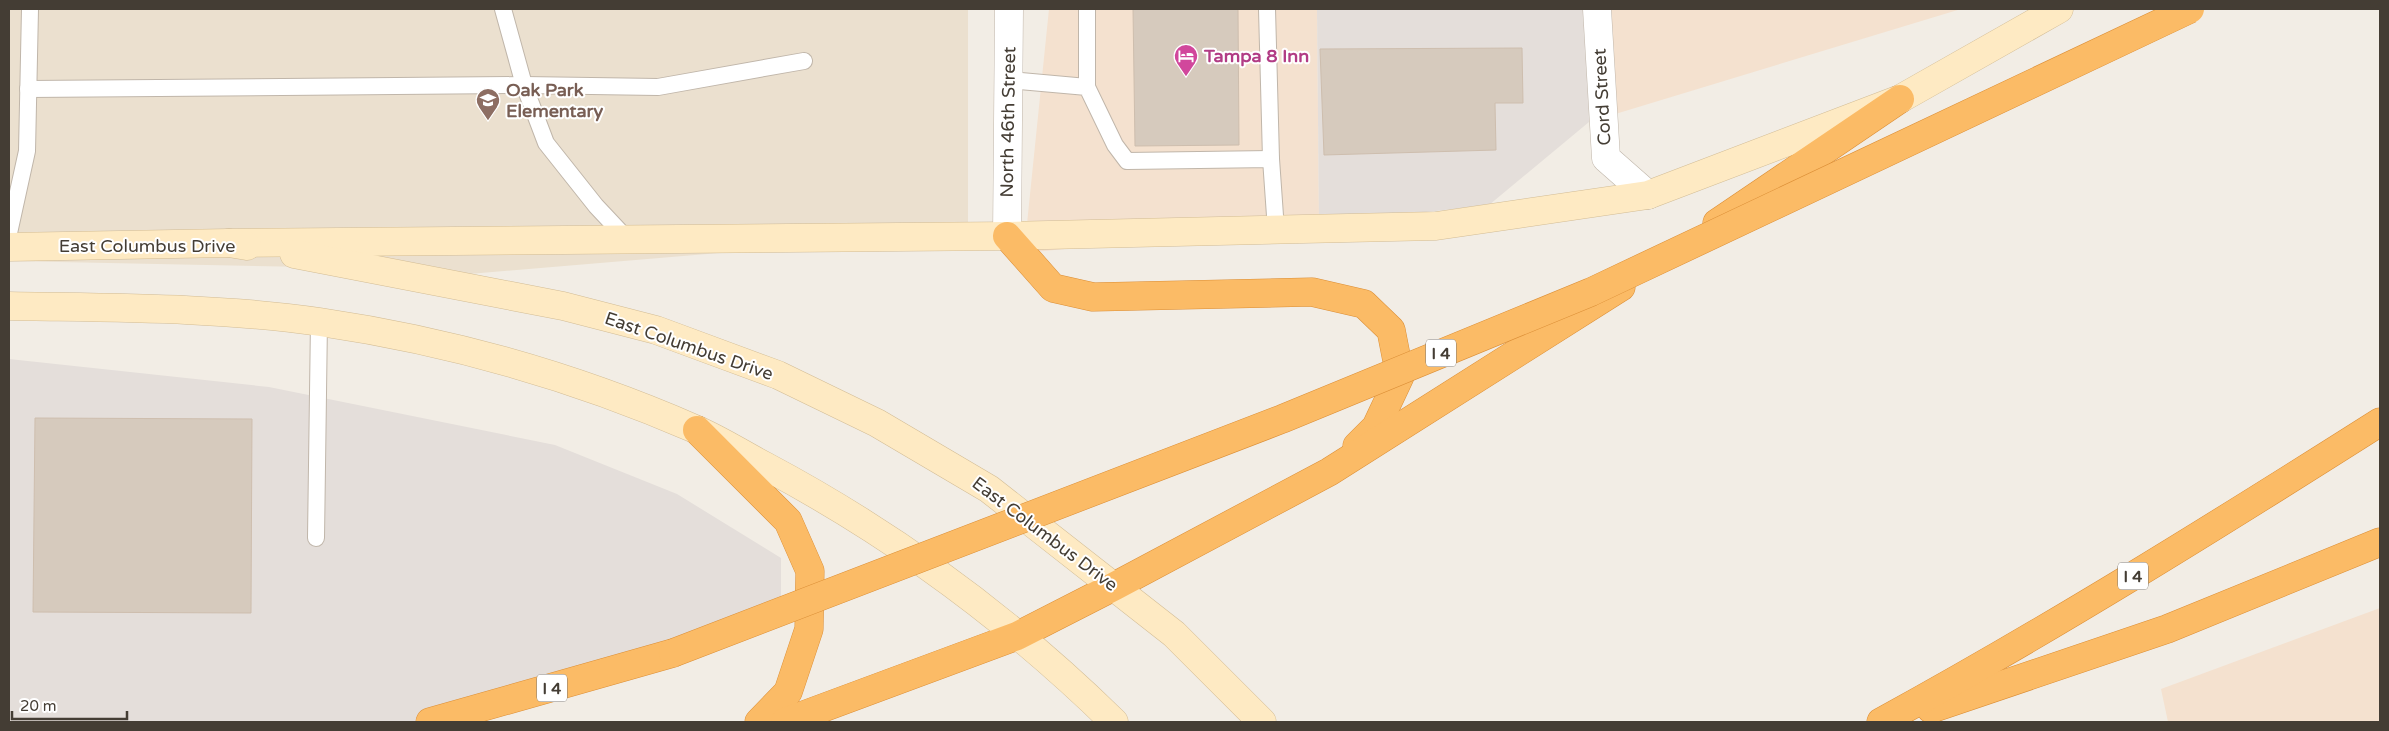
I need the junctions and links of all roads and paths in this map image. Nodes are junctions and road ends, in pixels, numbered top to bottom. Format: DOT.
graph roads {
  1 [pos="30,9"];
  2 [pos="503,9"];
  3 [pos="1010,9"];
  4 [pos="1088,9"];
  5 [pos="1267,9"];
  6 [pos="1597,9"];
  7 [pos="2059,9"];
  8 [pos="2190,9"];
  9 [pos="804,61"];
  10 [pos="1009,80"];
  11 [pos="524,85"];
  12 [pos="1087,87"];
  13 [pos="28,89"];
  14 [pos="1900,99"];
  15 [pos="1271,159"];
  16 [pos="1648,195"];
  17 [pos="1276,230"];
  18 [pos="9,234"];
  19 [pos="1007,236"];
  20 [pos="627,239"];
  21 [pos="229,243"];
  22 [pos="9,247"];
  23 [pos="9,306"];
  24 [pos="319,322"];
  25 [pos="2380,422"];
  26 [pos="697,430"];
  27 [pos="1329,472"];
  28 [pos="316,538"];
  29 [pos="2380,542"];
  30 [pos="1115,586"];
  31 [pos="1017,636"];
  32 [pos="430,722"];
  33 [pos="759,722"];
  34 [pos="785,722"];
  35 [pos="1114,722"];
  36 [pos="1262,722"];
  37 [pos="1880,722"];
  38 [pos="1892,722"];
  1 -- 13 [label="lane"];
  2 -- 11 [label="lane"];
  3 -- 10 [label="street, North 46th Street"];
  4 -- 12 [label="lane"];
  5 -- 15 [label="lane"];
  6 -- 16 [label="street, Cord Street"];
  7 -- 14 [label="main road"];
  8 -- 32 [label="highway, I 4, bridge"];
  9 -- 11 [label="lane"];
  10 -- 12 [label="lane"];
  10 -- 19 [label="street, North 46th Street"];
  11 -- 13 [label="lane"];
  11 -- 20 [label="lane"];
  12 -- 15 [label="lane"];
  13 -- 18 [label="lane"];
  14 -- 16 [label="main road"];
  14 -- 27 [label="highway"];
  15 -- 17 [label="lane"];
  16 -- 17 [label="main road"];
  17 -- 19 [label="main road"];
  19 -- 20 [label="main road"];
  19 -- 27 [label="highway"];
  20 -- 21 [label="main road"];
  21 -- 22 [label="main road, East Columbus Drive"];
  21 -- 30 [label="main road, East Columbus Drive"];
  23 -- 24 [label="main road"];
  24 -- 26 [label="main road"];
  24 -- 28 [label="lane"];
  25 -- 37 [label="highway, I 4"];
  26 -- 31 [label="main road"];
  26 -- 33 [label="highway"];
  27 -- 30 [label="highway"];
  29 -- 38 [label="highway"];
  30 -- 31 [label="highway"];
  30 -- 36 [label="main road, East Columbus Drive"];
  31 -- 34 [label="highway"];
  31 -- 35 [label="main road"];
}
